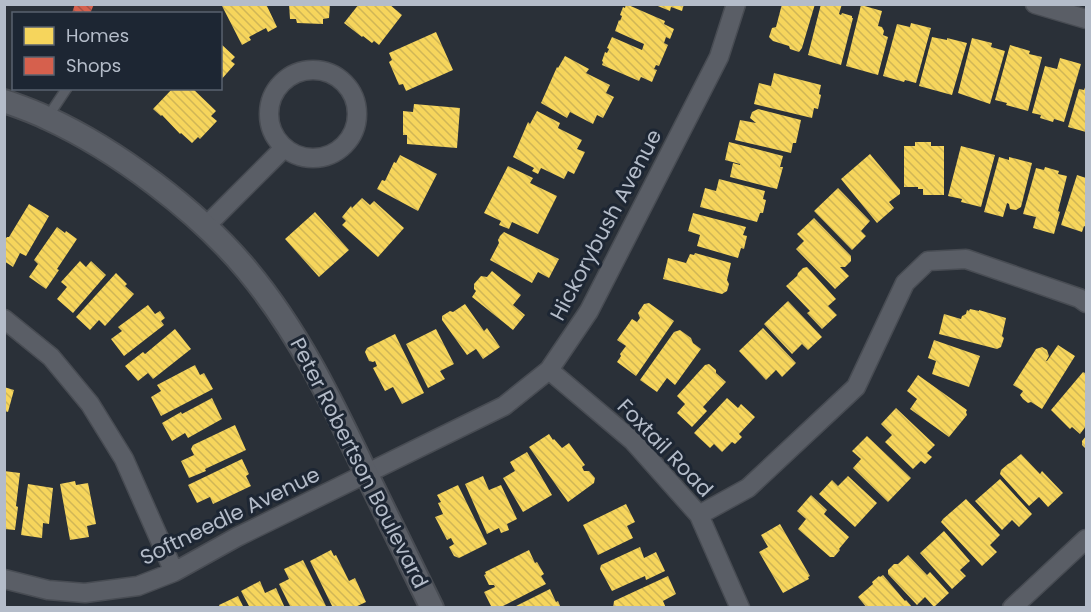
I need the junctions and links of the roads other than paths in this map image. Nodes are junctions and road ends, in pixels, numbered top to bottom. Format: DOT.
graph roads {
  1 [pos="736,4"];
  2 [pos="1035,4"];
  3 [pos="1086,19"];
  4 [pos="66,90"];
  5 [pos="4,101"];
  6 [pos="47,118"];
  7 [pos="284,148"];
  8 [pos="206,226"];
  9 [pos="1086,303"];
  10 [pos="4,320"];
  11 [pos="549,370"];
  12 [pos="367,474"];
  13 [pos="699,515"];
  14 [pos="1086,538"];
  15 [pos="174,572"];
  16 [pos="4,579"];
  17 [pos="432,608"];
  18 [pos="740,608"];
  19 [pos="1012,608"];
  1 -- 11 [label="street, Hickorybush Avenue"];
  2 -- 3 [label="street"];
  4 -- 6 [label="lane"];
  5 -- 6 [label="street, Peter Robertson Boulevard"];
  6 -- 8 [label="street, Peter Robertson Boulevard"];
  7 -- 7 [label="street"];
  7 -- 8 [label="street"];
  8 -- 12 [label="street, Peter Robertson Boulevard"];
  9 -- 13 [label="street"];
  10 -- 15 [label="street"];
  11 -- 12 [label="street, Hickorybush Avenue"];
  11 -- 13 [label="street, Foxtail Road"];
  12 -- 15 [label="street, Softneedle Avenue"];
  12 -- 17 [label="street, Peter Robertson Boulevard"];
  13 -- 18 [label="street, Foxtail Road"];
  14 -- 19 [label="street"];
  15 -- 16 [label="street, Softneedle Avenue"];
}
